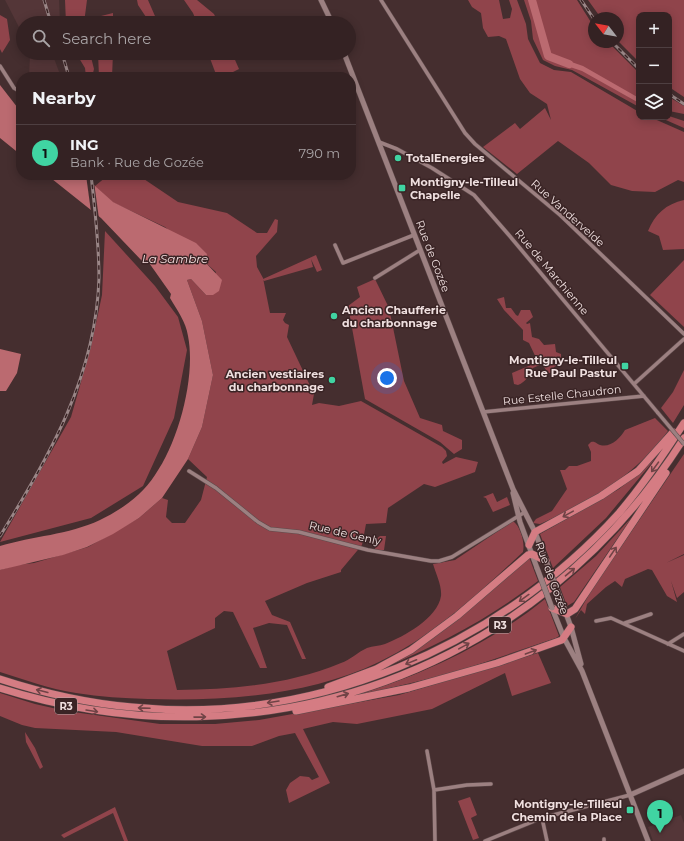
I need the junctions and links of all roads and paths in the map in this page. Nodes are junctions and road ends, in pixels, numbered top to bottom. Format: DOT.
graph roads {
  1 [pos="321,0"];
  2 [pos="381,0"];
  3 [pos="329,16"];
  4 [pos="347,60"];
  5 [pos="0,66"];
  6 [pos="351,72"];
  7 [pos="356,84"];
  8 [pos="16,89"];
  9 [pos="379,142"];
  10 [pos="414,235"];
  11 [pos="335,244"];
  12 [pos="420,250"];
  13 [pos="375,278"];
  14 [pos="684,334"];
  15 [pos="684,339"];
  16 [pos="634,384"];
  17 [pos="644,396"];
  18 [pos="483,412"];
  19 [pos="684,422"];
  20 [pos="684,438"];
  21 [pos="684,444"];
  22 [pos="671,460"];
  23 [pos="189,471"];
  24 [pos="512,489"];
  25 [pos="524,512"];
  26 [pos="518,515"];
  27 [pos="535,532"];
  28 [pos="529,545"];
  29 [pos="532,554"];
  30 [pos="546,561"];
  31 [pos="552,608"];
  32 [pos="567,614"];
  33 [pos="651,614"];
  34 [pos="596,621"];
  35 [pos="625,623"];
  36 [pos="571,627"];
  37 [pos="684,634"];
  38 [pos="564,638"];
  39 [pos="668,644"];
  40 [pos="684,651"];
  41 [pos="582,671"];
  42 [pos="0,680"];
  43 [pos="0,688"];
  44 [pos="312,695"];
  45 [pos="278,710"];
  46 [pos="427,751"];
  47 [pos="684,771"];
  48 [pos="491,784"];
  49 [pos="434,790"];
  50 [pos="630,795"];
  51 [pos="542,818"];
  52 [pos="435,841"];
  53 [pos="485,841"];
  54 [pos="547,841"];
  55 [pos="648,841"];
  1 -- 3 [label="main road"];
  2 -- 14 [label="street, Rue Vandervelde"];
  4 -- 6 [label="main road, Rue de Gozée"];
  5 -- 8 [label="street"];
  7 -- 9 [label="main road, Rue de Gozée"];
  9 -- 10 [label="main road, Rue de Gozée"];
  9 -- 16 [label="street, Rue de Marchienne"];
  10 -- 11 [label="street"];
  10 -- 12 [label="main road, Rue de Gozée"];
  12 -- 13 [label="street"];
  12 -- 18 [label="main road, Rue de Gozée"];
  15 -- 16 [label="street"];
  16 -- 17 [label="street, Rue de Marchienne"];
  17 -- 18 [label="street, Rue Estelle Chaudron"];
  17 -- 21 [label="street, Rue de Marchienne, bridge"];
  18 -- 24 [label="main road, Rue de Gozée"];
  19 -- 27 [label="highway, one-way"];
  19 -- 44 [label="highway, R3, one-way"];
  20 -- 22 [label="highway, R3"];
  32 -- 22 [label="highway, one-way"];
  45 -- 22 [label="highway, R3, one-way"];
  23 -- 26 [label="street, Rue de Genly"];
  24 -- 25 [label="main road, Rue de Gozée"];
  24 -- 26 [label="main road, Rue de Gozée"];
  25 -- 26 [label="street, Rue de Genly"];
  25 -- 27 [label="main road, Rue de Gozée"];
  26 -- 28 [label="main road, Rue de Gozée"];
  27 -- 28 [label="highway"];
  27 -- 30 [label="main road, Rue de Gozée"];
  28 -- 29 [label="main road, Rue de Gozée"];
  29 -- 30 [label="highway"];
  29 -- 31 [label="main road, Rue de Gozée, bridge"];
  29 -- 44 [label="highway"];
  30 -- 32 [label="main road, Rue de Gozée, bridge"];
  31 -- 32 [label="highway"];
  31 -- 38 [label="main road, Rue de Gozée"];
  32 -- 36 [label="main road, Rue de Gozée"];
  33 -- 35 [label="street"];
  34 -- 35 [label="street"];
  35 -- 39 [label="street"];
  36 -- 38 [label="highway"];
  36 -- 41 [label="main road, Rue de Gozée"];
  37 -- 39 [label="street"];
  38 -- 41 [label="main road, Rue de Gozée"];
  45 -- 38 [label="highway, one-way"];
  39 -- 40 [label="street"];
  41 -- 50 [label="main road, Rue de Gozée"];
  44 -- 42 [label="highway, R3, one-way"];
  43 -- 45 [label="highway, R3, one-way"];
  46 -- 49 [label="street"];
  47 -- 50 [label="main road"];
  48 -- 49 [label="street"];
  49 -- 52 [label="street"];
  50 -- 51 [label="street"];
  50 -- 55 [label="main road, Rue de Gozée"];
  51 -- 53 [label="street"];
  51 -- 54 [label="street"];
}
